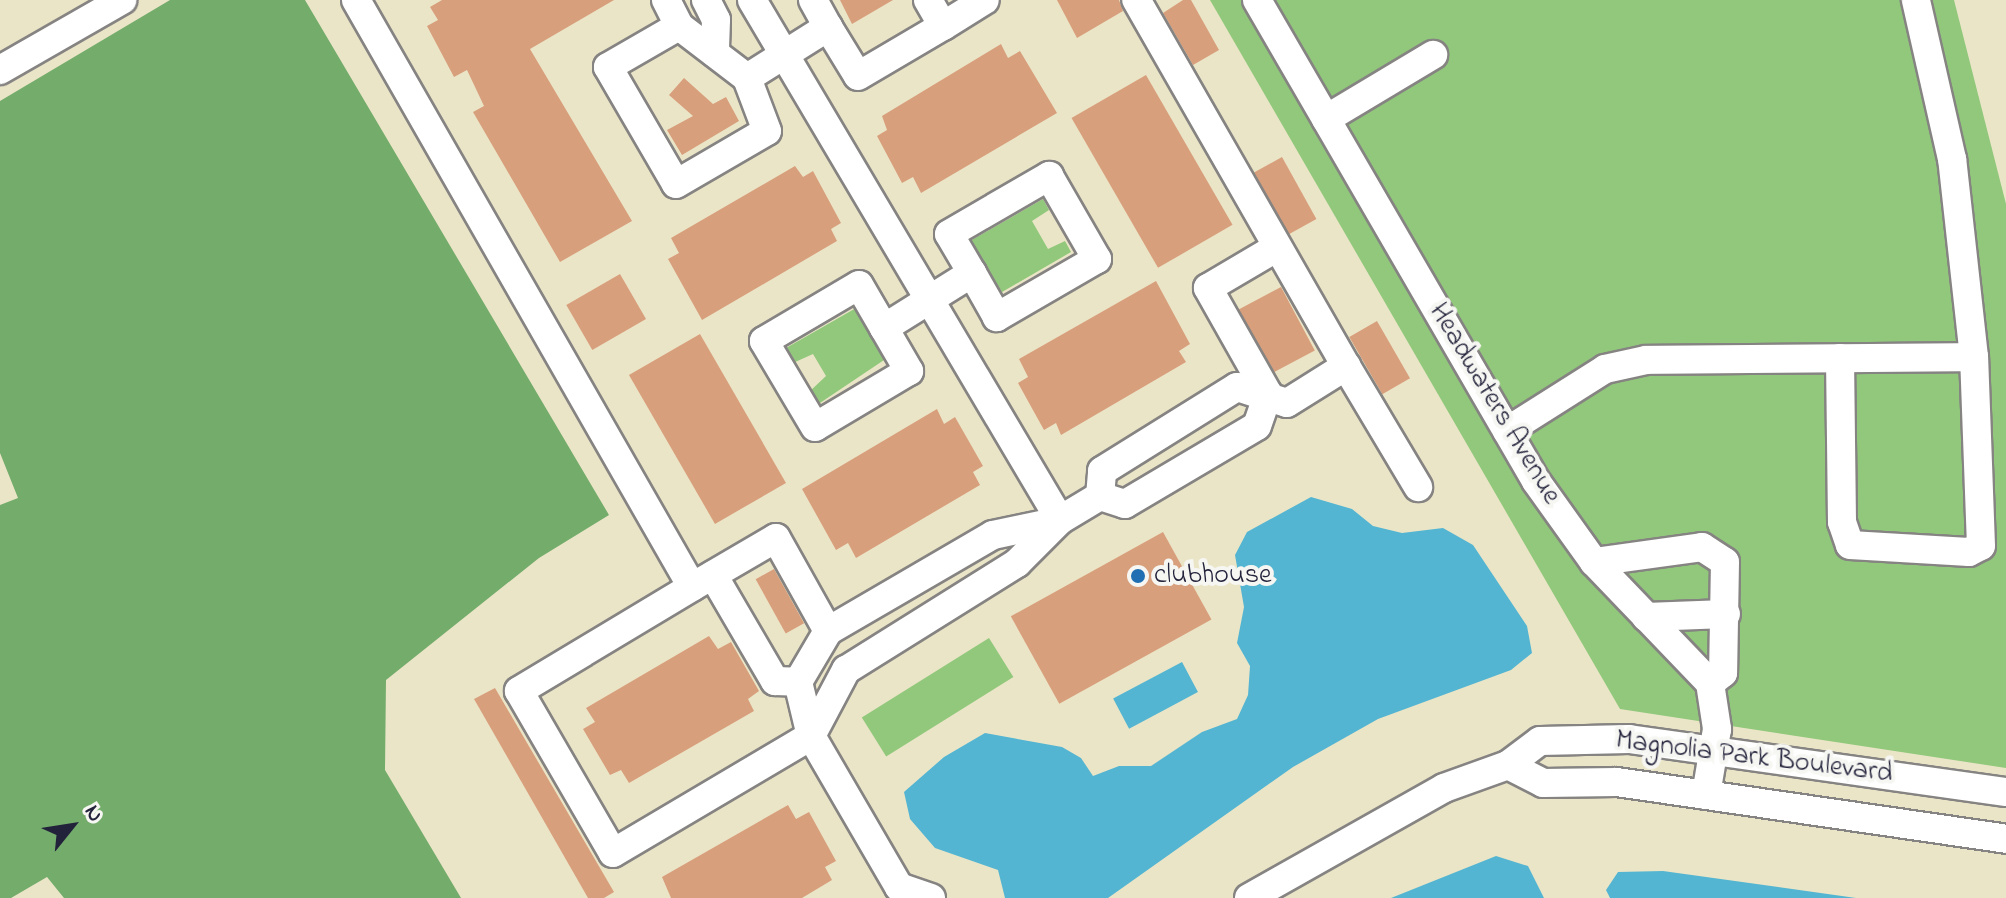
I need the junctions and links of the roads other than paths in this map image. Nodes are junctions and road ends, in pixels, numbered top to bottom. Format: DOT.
graph roads {
  1 [pos="122,0"];
  2 [pos="356,0"];
  3 [pos="666,0"];
  4 [pos="706,0"];
  5 [pos="752,0"];
  6 [pos="813,0"];
  7 [pos="928,0"];
  8 [pos="985,0"];
  9 [pos="1136,0"];
  10 [pos="1257,0"];
  11 [pos="1916,0"];
  12 [pos="679,26"];
  13 [pos="943,26"];
  14 [pos="828,27"];
  15 [pos="715,53"];
  16 [pos="1433,55"];
  17 [pos="784,56"];
  18 [pos="0,70"];
  19 [pos="747,78"];
  20 [pos="1326,119"];
  21 [pos="1276,248"];
  22 [pos="972,273"];
  23 [pos="929,300"];
  24 [pos="884,328"];
  25 [pos="1974,357"];
  26 [pos="1840,358"];
  27 [pos="1346,366"];
  28 [pos="1268,394"];
  29 [pos="1507,431"];
  30 [pos="1418,487"];
  31 [pos="1100,496"];
  32 [pos="1060,520"];
  33 [pos="1594,562"];
  34 [pos="703,581"];
  35 [pos="1726,614"];
  36 [pos="1646,617"];
  37 [pos="828,631"];
  38 [pos="798,682"];
  39 [pos="1710,683"];
  40 [pos="811,736"];
  41 [pos="1714,749"];
  42 [pos="1508,765"];
  43 [pos="2006,792"];
  44 [pos="1706,795"];
  45 [pos="2006,839"];
  46 [pos="931,898"];
  47 [pos="1249,898"];
  1 -- 18 [label="street"];
  2 -- 34 [label="street"];
  3 -- 12 [label="street"];
  4 -- 15 [label="street"];
  5 -- 17 [label="street"];
  6 -- 14 [label="street"];
  7 -- 13 [label="street"];
  8 -- 13 [label="street"];
  9 -- 21 [label="street"];
  10 -- 20 [label="street, Headwaters Avenue"];
  11 -- 25 [label="street"];
  12 -- 15 [label="street"];
  12 -- 19 [label="street"];
  13 -- 14 [label="street"];
  14 -- 17 [label="street"];
  15 -- 19 [label="street"];
  16 -- 20 [label="street"];
  17 -- 19 [label="street"];
  17 -- 23 [label="street"];
  20 -- 29 [label="street, Headwaters Avenue"];
  21 -- 27 [label="street"];
  21 -- 28 [label="street"];
  22 -- 22 [label="street"];
  22 -- 23 [label="street"];
  23 -- 24 [label="street"];
  23 -- 32 [label="street"];
  24 -- 24 [label="street"];
  25 -- 26 [label="street"];
  25 -- 26 [label="street"];
  26 -- 29 [label="street"];
  27 -- 28 [label="street"];
  27 -- 30 [label="street"];
  28 -- 31 [label="street"];
  28 -- 31 [label="street"];
  29 -- 33 [label="street, Headwaters Avenue"];
  31 -- 32 [label="street"];
  32 -- 37 [label="street"];
  32 -- 40 [label="street"];
  33 -- 35 [label="street"];
  33 -- 36 [label="street, Headwaters Avenue"];
  34 -- 37 [label="street"];
  34 -- 38 [label="street"];
  34 -- 40 [label="street"];
  35 -- 36 [label="street"];
  35 -- 39 [label="street"];
  36 -- 39 [label="street, Headwaters Avenue"];
  37 -- 38 [label="street"];
  38 -- 40 [label="street"];
  39 -- 41 [label="street"];
  40 -- 46 [label="street"];
  41 -- 42 [label="street, Magnolia Park Boulevard"];
  41 -- 43 [label="street, Magnolia Park Boulevard"];
  41 -- 44 [label="street"];
  42 -- 44 [label="street, Magnolia Park Boulevard"];
  42 -- 47 [label="street, Magnolia Park Boulevard"];
  44 -- 45 [label="street, Magnolia Park Boulevard"];
}
